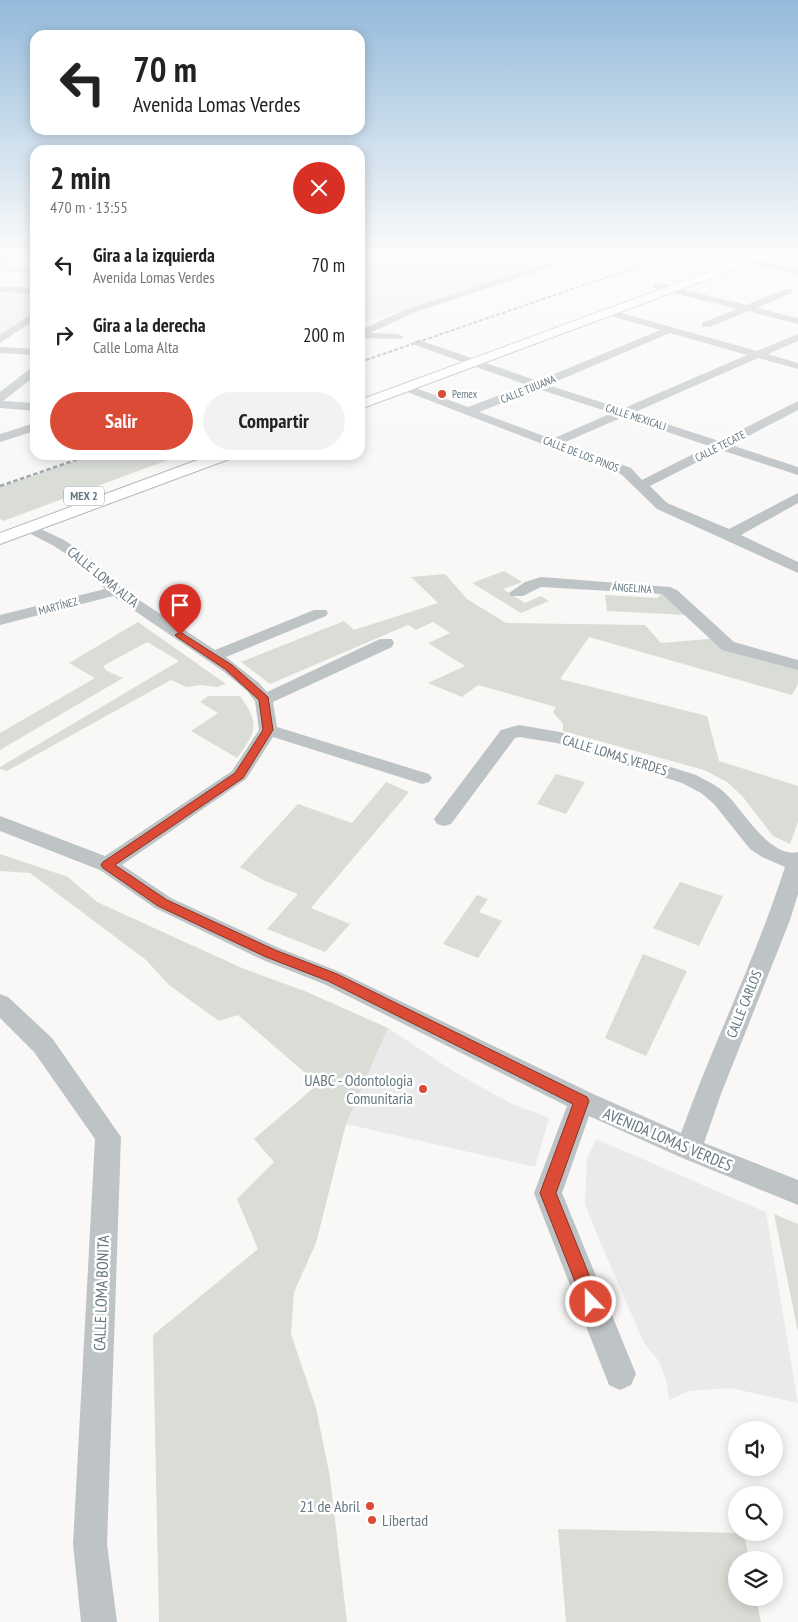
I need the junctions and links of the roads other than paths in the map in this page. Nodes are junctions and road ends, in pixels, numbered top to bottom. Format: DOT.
graph roads {
  1 [pos="16,329"];
  2 [pos="387,329"];
  3 [pos="550,329"];
  4 [pos="560,329"];
  5 [pos="664,329"];
  6 [pos="669,330"];
  7 [pos="365,335"];
  8 [pos="398,336"];
  9 [pos="798,337"];
  10 [pos="0,340"];
  11 [pos="0,350"];
  12 [pos="30,352"];
  13 [pos="757,354"];
  14 [pos="468,361"];
  15 [pos="798,366"];
  16 [pos="30,376"];
  17 [pos="538,385"];
  18 [pos="406,388"];
  19 [pos="365,393"];
  20 [pos="0,398"];
  21 [pos="0,404"];
  22 [pos="365,404"];
  23 [pos="798,405"];
  24 [pos="30,407"];
  25 [pos="470,411"];
  26 [pos="624,414"];
  27 [pos="30,429"];
  28 [pos="0,438"];
  29 [pos="553,443"];
  30 [pos="722,446"];
  31 [pos="189,460"];
  32 [pos="208,460"];
  33 [pos="175,469"];
  34 [pos="798,471"];
  35 [pos="640,486"];
  36 [pos="798,497"];
  37 [pos="0,527"];
  38 [pos="30,528"];
  39 [pos="730,535"];
  40 [pos="0,540"];
  41 [pos="798,568"];
  42 [pos="116,591"];
  43 [pos="517,593"];
  44 [pos="320,613"];
  45 [pos="0,620"];
  46 [pos="386,643"];
  47 [pos="212,657"];
  48 [pos="798,665"];
  49 [pos="264,700"];
  50 [pos="268,730"];
  51 [pos="422,778"];
  52 [pos="444,819"];
  53 [pos="0,823"];
  54 [pos="797,861"];
  55 [pos="107,865"];
  56 [pos="792,900"];
  57 [pos="0,1003"];
  58 [pos="582,1101"];
  59 [pos="689,1149"];
  60 [pos="798,1193"];
  61 [pos="620,1374"];
  62 [pos="98,1622"];
  1 -- 10 [label="street"];
  2 -- 8 [label="street"];
  3 -- 14 [label="main road"];
  4 -- 14 [label="main road"];
  5 -- 6 [label="street"];
  6 -- 13 [label="street"];
  6 -- 17 [label="street, CALLE TIJUANA"];
  7 -- 8 [label="street, CALLE MEXICALI"];
  8 -- 14 [label="street, CALLE MEXICALI"];
  9 -- 13 [label="street"];
  11 -- 12 [label="street"];
  13 -- 15 [label="street"];
  13 -- 26 [label="street"];
  14 -- 17 [label="street, CALLE MEXICALI"];
  14 -- 18 [label="main road"];
  14 -- 19 [label="main road"];
  16 -- 20 [label="street"];
  17 -- 25 [label="street, CALLE TIJUANA"];
  17 -- 26 [label="street, CALLE MEXICALI"];
  18 -- 22 [label="main road"];
  18 -- 25 [label="street, CALLE DE LOS PINOS"];
  21 -- 24 [label="street"];
  23 -- 30 [label="street, CALLE TECATE"];
  25 -- 29 [label="street, CALLE DE LOS PINOS"];
  26 -- 29 [label="street"];
  26 -- 30 [label="street, CALLE MEXICALI"];
  27 -- 28 [label="street"];
  29 -- 35 [label="street, CALLE DE LOS PINOS"];
  30 -- 34 [label="street, CALLE MEXICALI"];
  30 -- 35 [label="street, CALLE TECATE"];
  31 -- 33 [label="main road, MEX 2"];
  32 -- 33 [label="main road, MEX 2"];
  33 -- 37 [label="main road, MEX 2"];
  33 -- 38 [label="main road, MEX 2"];
  35 -- 39 [label="street, CALLE DE LOS PINOS"];
  36 -- 39 [label="street"];
  38 -- 40 [label="main road, MEX 2"];
  38 -- 42 [label="street, CALLE LOMA ALTA"];
  39 -- 41 [label="street, CALLE DE LOS PINOS"];
  42 -- 45 [label="street, MARTÍNEZ"];
  42 -- 47 [label="street, CALLE LOMA ALTA"];
  43 -- 48 [label="street, ÁNGELINA"];
  44 -- 47 [label="street"];
  46 -- 49 [label="street"];
  47 -- 49 [label="street, CALLE LOMA ALTA"];
  49 -- 50 [label="street"];
  50 -- 51 [label="street"];
  50 -- 55 [label="street"];
  52 -- 54 [label="street, CALLE LOMAS VERDES"];
  53 -- 55 [label="street, AVENIDA LOMAS VERDES"];
  54 -- 56 [label="street, CALLE CARLOS"];
  55 -- 58 [label="street, AVENIDA LOMAS VERDES"];
  56 -- 59 [label="street, CALLE CARLOS"];
  57 -- 62 [label="street, CALLE LOMA BONITA"];
  58 -- 59 [label="street, AVENIDA LOMAS VERDES"];
  58 -- 61 [label="street"];
  59 -- 60 [label="street, AVENIDA LOMAS VERDES"];
}
